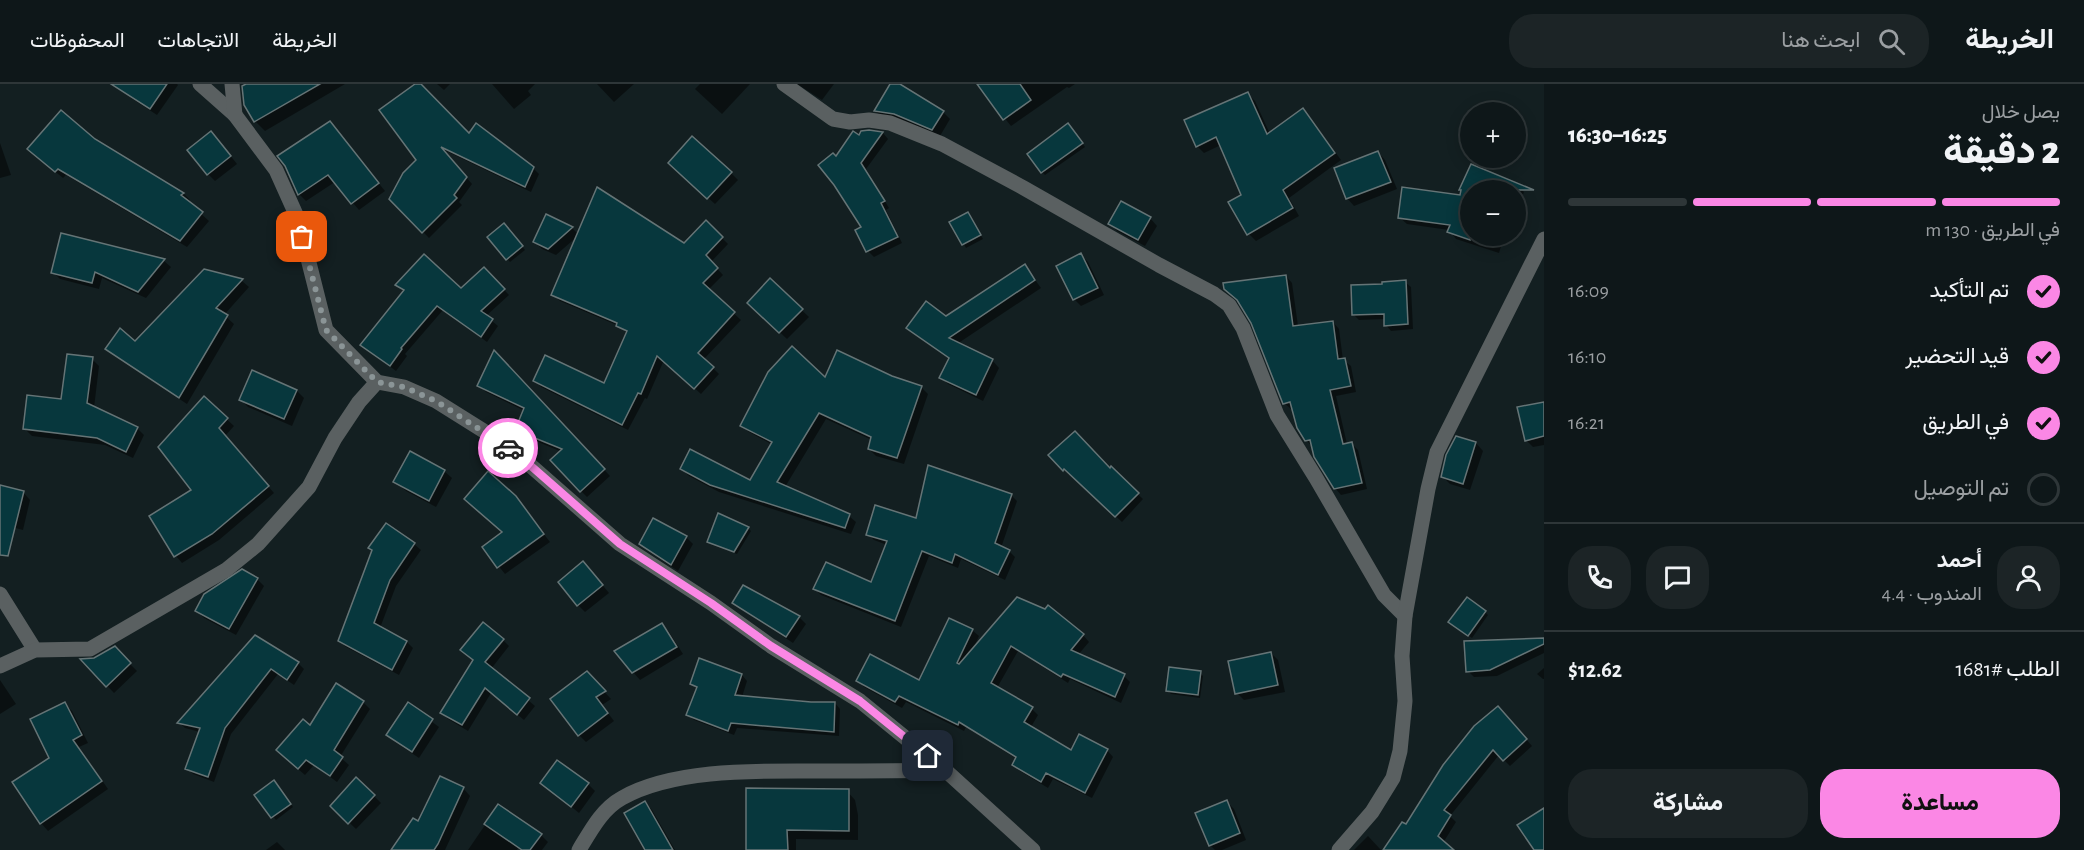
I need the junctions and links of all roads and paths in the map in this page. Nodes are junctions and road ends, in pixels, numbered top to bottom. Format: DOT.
graph roads {
  1 [pos="200,84"];
  2 [pos="232,84"];
  3 [pos="784,84"];
  4 [pos="235,115"];
  5 [pos="1544,239"];
  6 [pos="377,382"];
  7 [pos="0,594"];
  8 [pos="1405,616"];
  9 [pos="35,650"];
  10 [pos="0,666"];
  11 [pos="945,770"];
  12 [pos="579,850"];
  13 [pos="1033,850"];
  14 [pos="1339,850"];
  1 -- 4 [label="street"];
  2 -- 4 [label="street"];
  3 -- 8 [label="street"];
  4 -- 6 [label="street"];
  5 -- 8 [label="street"];
  6 -- 9 [label="street"];
  6 -- 11 [label="street"];
  7 -- 9 [label="street"];
  8 -- 14 [label="street"];
  9 -- 10 [label="street"];
  11 -- 12 [label="street"];
  11 -- 13 [label="street"];
}
